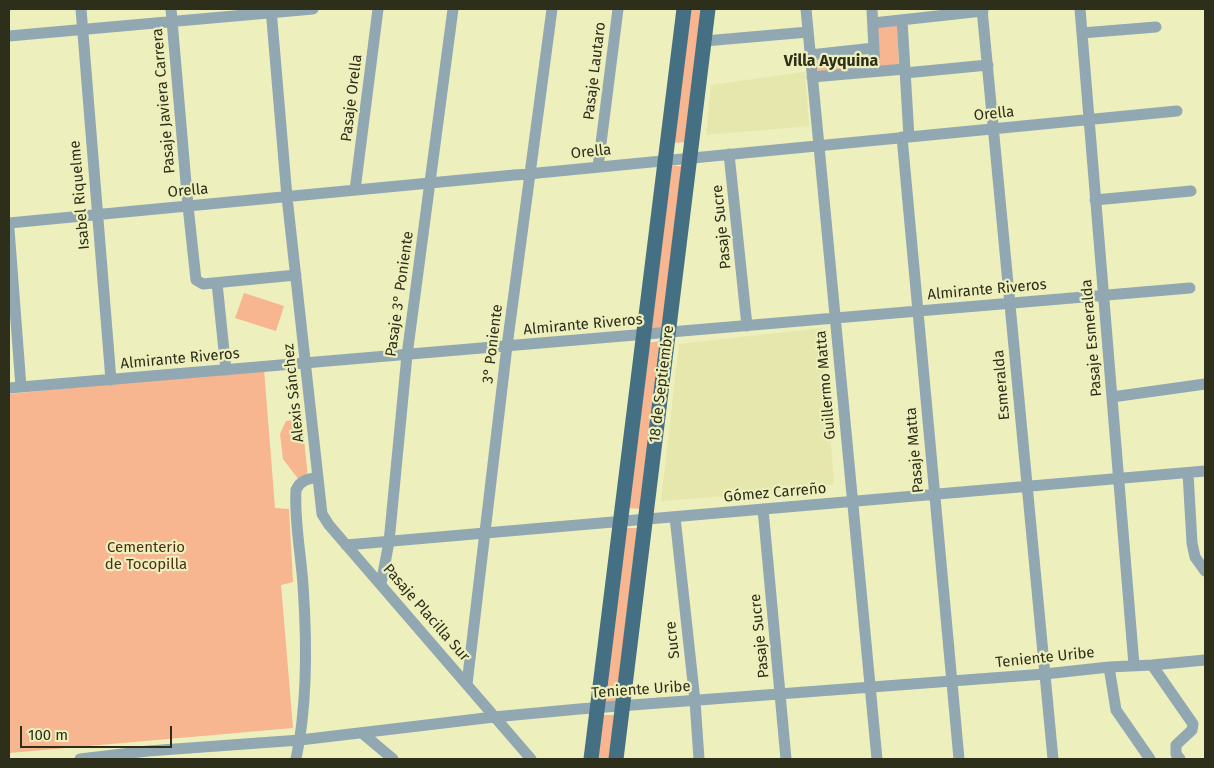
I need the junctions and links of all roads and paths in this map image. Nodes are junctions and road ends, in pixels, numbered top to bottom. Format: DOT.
graph roads {
  1 [pos="81,9"];
  2 [pos="171,9"];
  3 [pos="313,9"];
  4 [pos="378,9"];
  5 [pos="454,9"];
  6 [pos="552,9"];
  7 [pos="618,9"];
  8 [pos="684,9"];
  9 [pos="708,9"];
  10 [pos="806,9"];
  11 [pos="872,9"];
  12 [pos="1080,9"];
  13 [pos="982,10"];
  14 [pos="272,11"];
  15 [pos="902,20"];
  16 [pos="172,21"];
  17 [pos="873,23"];
  18 [pos="1156,27"];
  19 [pos="82,29"];
  20 [pos="808,32"];
  21 [pos="1082,33"];
  22 [pos="9,36"];
  23 [pos="704,41"];
  24 [pos="874,48"];
  25 [pos="810,55"];
  26 [pos="988,65"];
  27 [pos="875,71"];
  28 [pos="905,71"];
  29 [pos="812,77"];
  30 [pos="1177,111"];
  31 [pos="1089,119"];
  32 [pos="994,129"];
  33 [pos="905,137"];
  34 [pos="818,146"];
  35 [pos="729,154"];
  36 [pos="690,158"];
  37 [pos="665,160"];
  38 [pos="598,167"];
  39 [pos="531,174"];
  40 [pos="431,183"];
  41 [pos="355,190"];
  42 [pos="1191,191"];
  43 [pos="287,197"];
  44 [pos="1096,200"];
  45 [pos="188,206"];
  46 [pos="96,215"];
  47 [pos="9,224"];
  48 [pos="9,229"];
  49 [pos="296,275"];
  50 [pos="217,283"];
  51 [pos="1190,288"];
  52 [pos="1103,296"];
  53 [pos="1010,304"];
  54 [pos="918,311"];
  55 [pos="835,318"];
  56 [pos="746,326"];
  57 [pos="668,332"];
  58 [pos="643,335"];
  59 [pos="508,346"];
  60 [pos="407,355"];
  61 [pos="307,363"];
  62 [pos="226,370"];
  63 [pos="111,380"];
  64 [pos="1205,384"];
  65 [pos="21,387"];
  66 [pos="9,388"];
  67 [pos="1112,397"];
  68 [pos="1205,471"];
  69 [pos="1188,473"];
  70 [pos="318,477"];
  71 [pos="1118,479"];
  72 [pos="1027,487"];
  73 [pos="934,495"];
  74 [pos="852,502"];
  75 [pos="763,509"];
  76 [pos="675,517"];
  77 [pos="645,520"];
  78 [pos="620,522"];
  79 [pos="486,533"];
  80 [pos="389,542"];
  81 [pos="346,545"];
  82 [pos="1205,571"];
  83 [pos="381,584"];
  84 [pos="1205,660"];
  85 [pos="1134,665"];
  86 [pos="1152,665"];
  87 [pos="1109,667"];
  88 [pos="1045,674"];
  89 [pos="952,681"];
  90 [pos="467,684"];
  91 [pos="870,687"];
  92 [pos="781,694"];
  93 [pos="695,700"];
  94 [pos="622,706"];
  95 [pos="597,708"];
  96 [pos="494,717"];
  97 [pos="362,733"];
  98 [pos="300,740"];
  99 [pos="147,755"];
  100 [pos="80,759"];
  101 [pos="296,759"];
  102 [pos="393,759"];
  103 [pos="531,759"];
  104 [pos="591,759"];
  105 [pos="616,759"];
  106 [pos="699,759"];
  107 [pos="786,759"];
  108 [pos="877,759"];
  109 [pos="958,759"];
  110 [pos="1053,759"];
  111 [pos="1150,759"];
  112 [pos="1180,759"];
  1 -- 19 [label="street, Isabel Riquelme"];
  2 -- 16 [label="street, Pasaje Javiera Carrera"];
  3 -- 14 [label="street"];
  4 -- 41 [label="street, Pasaje Orella"];
  5 -- 40 [label="street, Pasaje 3° Poniente"];
  6 -- 39 [label="street, 3° Poniente"];
  7 -- 38 [label="street, Pasaje Lautaro"];
  8 -- 37 [label="main road, 18 de Septiembre"];
  9 -- 23 [label="main road, 18 de Septiembre"];
  10 -- 20 [label="street, Guillermo Matta"];
  11 -- 17 [label="street"];
  12 -- 21 [label="street, Pasaje Esmeralda"];
  13 -- 15 [label="street"];
  13 -- 26 [label="street, Esmeralda"];
  14 -- 16 [label="street"];
  14 -- 43 [label="street, Alexis Sánchez"];
  15 -- 17 [label="street"];
  15 -- 28 [label="street, Pasaje Matta"];
  16 -- 19 [label="street"];
  16 -- 45 [label="street, Pasaje Javiera Carrera"];
  17 -- 24 [label="street"];
  18 -- 21 [label="street"];
  19 -- 22 [label="street"];
  19 -- 46 [label="street, Isabel Riquelme"];
  20 -- 23 [label="street"];
  20 -- 25 [label="street, Guillermo Matta"];
  21 -- 31 [label="street, Pasaje Esmeralda"];
  23 -- 36 [label="main road, 18 de Septiembre"];
  24 -- 25 [label="street"];
  24 -- 27 [label="street"];
  25 -- 29 [label="street, Guillermo Matta"];
  26 -- 28 [label="street"];
  26 -- 32 [label="street, Esmeralda"];
  27 -- 28 [label="street"];
  27 -- 29 [label="street"];
  28 -- 33 [label="street, Pasaje Matta"];
  29 -- 34 [label="street, Guillermo Matta"];
  30 -- 31 [label="street, Orella"];
  31 -- 32 [label="street, Orella"];
  31 -- 44 [label="street, Pasaje Esmeralda"];
  32 -- 33 [label="street, Orella"];
  32 -- 53 [label="street, Esmeralda"];
  33 -- 34 [label="street, Orella"];
  33 -- 54 [label="street, Pasaje Matta"];
  34 -- 35 [label="street, Orella"];
  34 -- 55 [label="street, Guillermo Matta"];
  35 -- 36 [label="street, Orella"];
  35 -- 56 [label="street, Pasaje Sucre"];
  36 -- 37 [label="street, Orella"];
  36 -- 57 [label="main road, 18 de Septiembre"];
  37 -- 38 [label="street, Orella"];
  37 -- 58 [label="main road, 18 de Septiembre"];
  38 -- 39 [label="street, Orella"];
  39 -- 40 [label="street, Orella"];
  39 -- 59 [label="street, 3° Poniente"];
  40 -- 41 [label="street, Orella"];
  40 -- 60 [label="street, Pasaje 3° Poniente"];
  41 -- 43 [label="street, Orella"];
  42 -- 44 [label="street"];
  43 -- 45 [label="street, Orella"];
  43 -- 49 [label="street, Alexis Sánchez"];
  44 -- 52 [label="street, Pasaje Esmeralda"];
  45 -- 46 [label="street, Orella"];
  45 -- 50 [label="street, Pasaje Javiera Carrera"];
  46 -- 47 [label="street, Orella"];
  46 -- 63 [label="street, Isabel Riquelme"];
  48 -- 65 [label="street"];
  49 -- 50 [label="street"];
  49 -- 61 [label="street, Alexis Sánchez"];
  50 -- 62 [label="street"];
  51 -- 52 [label="street, Almirante Riveros"];
  52 -- 53 [label="street, Almirante Riveros"];
  52 -- 67 [label="street, Pasaje Esmeralda"];
  53 -- 54 [label="street, Almirante Riveros"];
  53 -- 72 [label="street, Esmeralda"];
  54 -- 55 [label="street, Almirante Riveros"];
  54 -- 73 [label="street, Pasaje Matta"];
  55 -- 56 [label="street, Almirante Riveros"];
  55 -- 74 [label="street, Guillermo Matta"];
  56 -- 57 [label="street, Almirante Riveros"];
  57 -- 58 [label="street, Almirante Riveros"];
  57 -- 77 [label="main road, 18 de Septiembre"];
  58 -- 59 [label="street, Almirante Riveros"];
  58 -- 78 [label="main road, 18 de Septiembre"];
  59 -- 60 [label="street, Almirante Riveros"];
  59 -- 79 [label="street, 3° Poniente"];
  60 -- 61 [label="street, Almirante Riveros"];
  60 -- 80 [label="street, Pasaje 3° Poniente"];
  61 -- 62 [label="street, Almirante Riveros"];
  61 -- 70 [label="street, Alexis Sánchez"];
  62 -- 63 [label="street, Almirante Riveros"];
  63 -- 65 [label="street, Almirante Riveros"];
  64 -- 67 [label="street"];
  65 -- 66 [label="street, Almirante Riveros"];
  67 -- 71 [label="street, Pasaje Esmeralda"];
  68 -- 69 [label="street, Gómez Carreño"];
  69 -- 71 [label="street, Gómez Carreño"];
  69 -- 82 [label="street"];
  70 -- 81 [label="street, Pasaje Placilla Sur"];
  70 -- 98 [label="street"];
  71 -- 72 [label="street, Gómez Carreño"];
  71 -- 85 [label="street, Pasaje Esmeralda"];
  72 -- 73 [label="street, Gómez Carreño"];
  72 -- 88 [label="street, Esmeralda"];
  73 -- 74 [label="street, Gómez Carreño"];
  73 -- 89 [label="street, Pasaje Matta"];
  74 -- 75 [label="street, Gómez Carreño"];
  74 -- 91 [label="street, Guillermo Matta"];
  75 -- 76 [label="street, Gómez Carreño"];
  75 -- 92 [label="street, Pasaje Sucre"];
  76 -- 77 [label="street, Gómez Carreño"];
  76 -- 93 [label="street, Sucre"];
  77 -- 78 [label="street, Gómez Carreño"];
  77 -- 94 [label="main road, 18 de Septiembre"];
  78 -- 79 [label="street, Gómez Carreño"];
  78 -- 95 [label="main road, 18 de Septiembre"];
  79 -- 80 [label="street, Gómez Carreño"];
  79 -- 90 [label="street, 3° Poniente"];
  80 -- 81 [label="street, Gómez Carreño"];
  80 -- 83 [label="street, Pasaje 3° Poniente"];
  81 -- 83 [label="street, Pasaje Placilla Sur"];
  83 -- 90 [label="street, Pasaje Placilla Sur"];
  84 -- 86 [label="street, Teniente Uribe"];
  85 -- 86 [label="street, Teniente Uribe"];
  85 -- 87 [label="street, Teniente Uribe"];
  86 -- 112 [label="street"];
  87 -- 88 [label="street, Teniente Uribe"];
  87 -- 111 [label="street"];
  88 -- 89 [label="street, Teniente Uribe"];
  88 -- 110 [label="street, Esmeralda"];
  89 -- 91 [label="street, Teniente Uribe"];
  89 -- 109 [label="street, Pasaje Matta"];
  90 -- 96 [label="street, Pasaje Placilla Sur"];
  91 -- 92 [label="street, Teniente Uribe"];
  91 -- 108 [label="street, Guillermo Matta"];
  92 -- 93 [label="street, Teniente Uribe"];
  92 -- 107 [label="street, Pasaje Sucre"];
  93 -- 94 [label="street, Teniente Uribe"];
  93 -- 106 [label="street, Sucre"];
  94 -- 95 [label="street, Teniente Uribe"];
  94 -- 105 [label="main road, 18 de Septiembre"];
  95 -- 96 [label="street, Teniente Uribe"];
  95 -- 104 [label="main road, 18 de Septiembre"];
  96 -- 97 [label="street, Teniente Uribe"];
  96 -- 103 [label="street, Pasaje Placilla Sur"];
  97 -- 98 [label="street, Teniente Uribe"];
  97 -- 102 [label="street"];
  98 -- 99 [label="street, Teniente Uribe"];
  98 -- 101 [label="street"];
  99 -- 100 [label="street, Teniente Uribe"];
}
